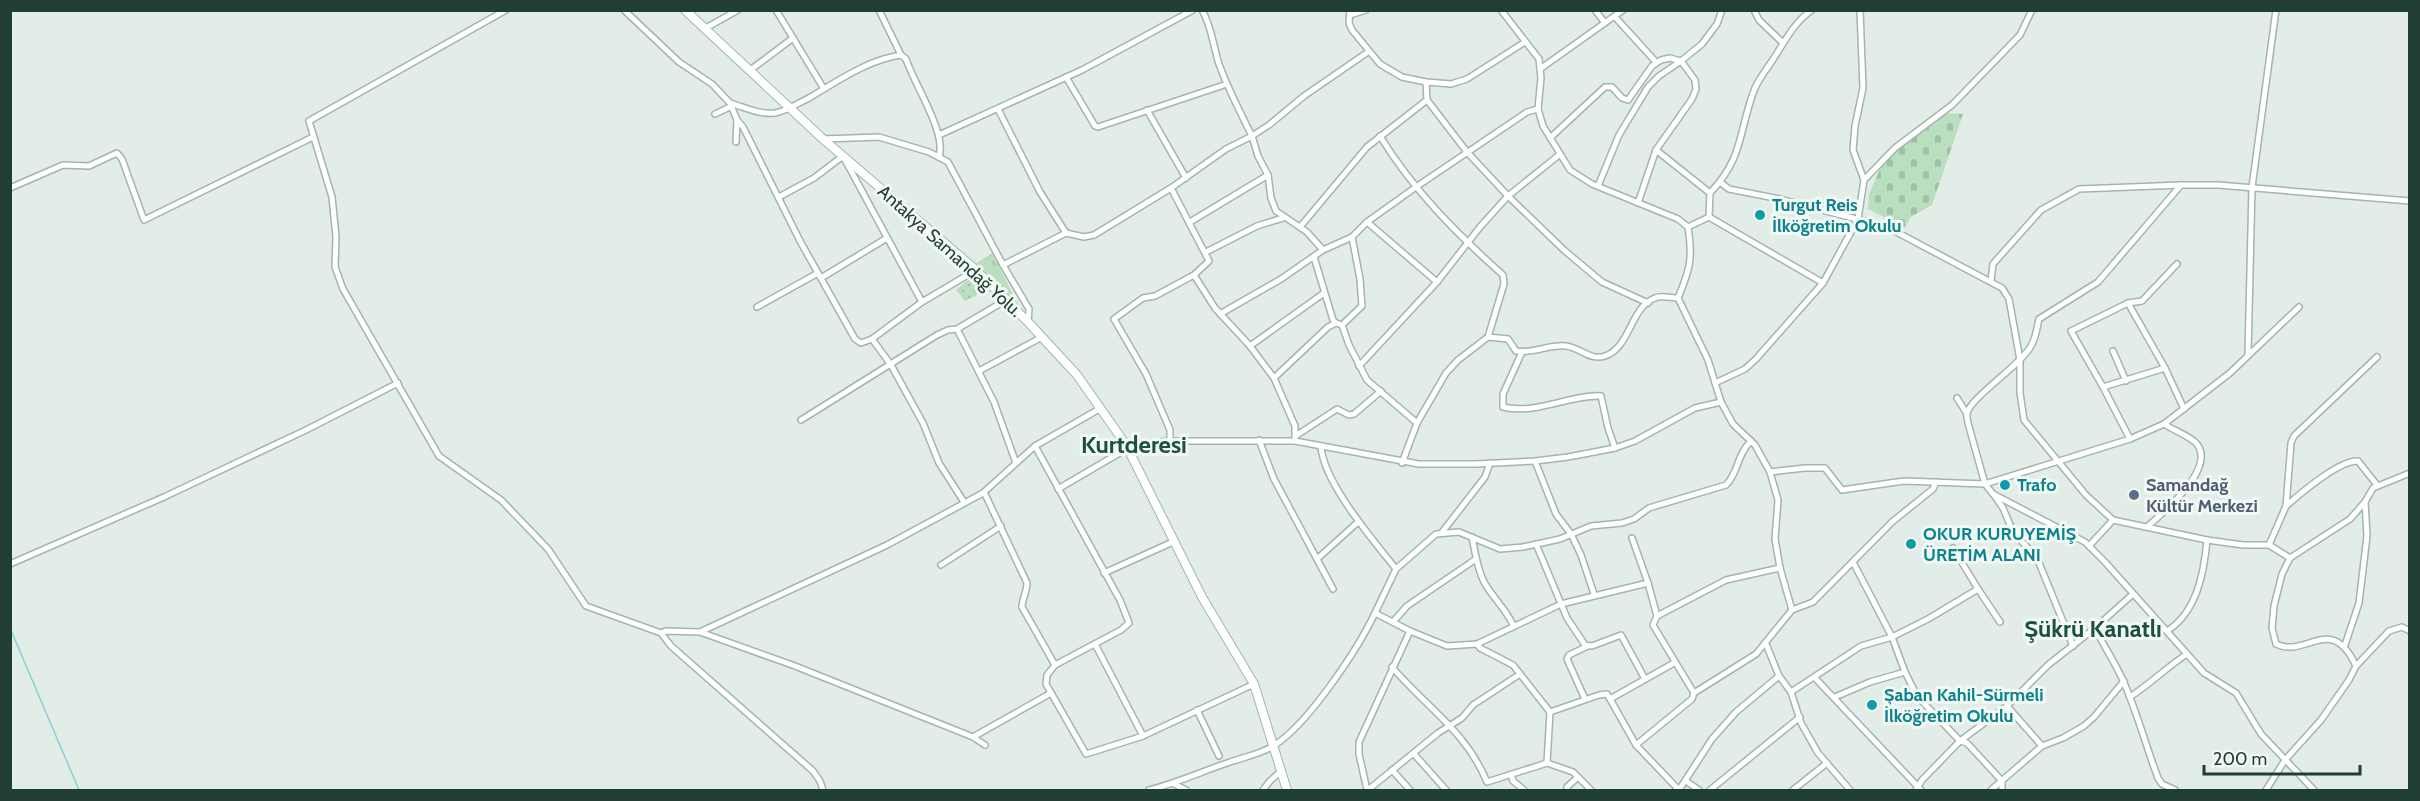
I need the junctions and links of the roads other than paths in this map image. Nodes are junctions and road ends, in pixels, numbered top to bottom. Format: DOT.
graph roads {
  1 [pos="506,10"];
  2 [pos="624,10"];
  3 [pos="685,10"];
  4 [pos="738,10"];
  5 [pos="776,10"];
  6 [pos="879,10"];
  7 [pos="1194,10"];
  8 [pos="1202,10"];
  9 [pos="1366,10"];
  10 [pos="1501,10"];
  11 [pos="1595,10"];
  12 [pos="1623,10"];
  13 [pos="1722,10"];
  14 [pos="1754,10"];
  15 [pos="1812,10"];
  16 [pos="1860,10"];
  17 [pos="2032,10"];
  18 [pos="2276,10"];
  19 [pos="1350,13"];
  20 [pos="1615,17"];
  21 [pos="1605,23"];
  22 [pos="704,29"];
  23 [pos="793,38"];
  24 [pos="1525,42"];
  25 [pos="1783,43"];
  26 [pos="1368,52"];
  27 [pos="900,55"];
  28 [pos="1681,61"];
  29 [pos="1656,62"];
  30 [pos="1540,69"];
  31 [pos="749,71"];
  32 [pos="1066,77"];
  33 [pos="1426,82"];
  34 [pos="1227,84"];
  35 [pos="824,89"];
  36 [pos="1427,100"];
  37 [pos="731,104"];
  38 [pos="789,108"];
  39 [pos="998,109"];
  40 [pos="1538,109"];
  41 [pos="1147,110"];
  42 [pos="715,114"];
  43 [pos="737,120"];
  44 [pos="939,135"];
  45 [pos="1252,136"];
  46 [pos="1380,136"];
  47 [pos="313,137"];
  48 [pos="822,138"];
  49 [pos="1550,138"];
  50 [pos="736,142"];
  51 [pos="1656,150"];
  52 [pos="1467,152"];
  53 [pos="1559,155"];
  54 [pos="843,156"];
  55 [pos="939,157"];
  56 [pos="1268,175"];
  57 [pos="1186,178"];
  58 [pos="1864,180"];
  59 [pos="1720,182"];
  60 [pos="2181,184"];
  61 [pos="1598,186"];
  62 [pos="1416,187"];
  63 [pos="2252,187"];
  64 [pos="10,188"];
  65 [pos="1171,188"];
  66 [pos="1710,193"];
  67 [pos="1508,196"];
  68 [pos="779,197"];
  69 [pos="2409,201"];
  70 [pos="1638,203"];
  71 [pos="1709,217"];
  72 [pos="1282,218"];
  73 [pos="1858,219"];
  74 [pos="1190,222"];
  75 [pos="1367,222"];
  76 [pos="1300,227"];
  77 [pos="1688,227"];
  78 [pos="1066,233"];
  79 [pos="1352,237"];
  80 [pos="887,238"];
  81 [pos="1468,243"];
  82 [pos="1323,250"];
  83 [pos="1206,252"];
  84 [pos="1314,257"];
  85 [pos="2177,264"];
  86 [pos="1003,266"];
  87 [pos="976,270"];
  88 [pos="819,275"];
  89 [pos="1194,275"];
  90 [pos="1991,281"];
  91 [pos="1437,282"];
  92 [pos="1823,283"];
  93 [pos="1324,293"];
  94 [pos="1678,298"];
  95 [pos="1006,300"];
  96 [pos="922,302"];
  97 [pos="1648,303"];
  98 [pos="2128,303"];
  99 [pos="757,307"];
  100 [pos="2299,307"];
  101 [pos="1220,314"];
  102 [pos="1028,322"];
  103 [pos="1339,324"];
  104 [pos="957,329"];
  105 [pos="1042,337"];
  106 [pos="1488,337"];
  107 [pos="872,339"];
  108 [pos="1250,346"];
  109 [pos="2113,351"];
  110 [pos="1522,352"];
  111 [pos="2248,355"];
  112 [pos="2376,357"];
  113 [pos="2020,360"];
  114 [pos="891,365"];
  115 [pos="1359,366"];
  116 [pos="2165,368"];
  117 [pos="979,371"];
  118 [pos="1274,378"];
  119 [pos="2126,381"];
  120 [pos="398,383"];
  121 [pos="1715,383"];
  122 [pos="2103,387"];
  123 [pos="1381,391"];
  124 [pos="1957,398"];
  125 [pos="1721,402"];
  126 [pos="1101,408"];
  127 [pos="2184,410"];
  128 [pos="1967,414"];
  129 [pos="801,420"];
  130 [pos="1417,423"];
  131 [pos="2164,424"];
  132 [pos="1296,438"];
  133 [pos="2130,439"];
  134 [pos="1259,440"];
  135 [pos="1170,441"];
  136 [pos="1751,441"];
  137 [pos="1035,446"];
  138 [pos="1127,446"];
  139 [pos="1321,446"];
  140 [pos="1615,448"];
  141 [pos="1535,461"];
  142 [pos="2056,461"];
  143 [pos="1402,463"];
  144 [pos="1016,464"];
  145 [pos="1490,464"];
  146 [pos="1770,472"];
  147 [pos="2409,473"];
  148 [pos="1936,482"];
  149 [pos="1985,484"];
  150 [pos="2376,485"];
  151 [pos="1058,489"];
  152 [pos="984,492"];
  153 [pos="1993,494"];
  154 [pos="964,502"];
  155 [pos="2365,502"];
  156 [pos="2286,506"];
  157 [pos="2114,520"];
  158 [pos="1358,522"];
  159 [pos="1001,526"];
  160 [pos="2148,526"];
  161 [pos="1443,531"];
  162 [pos="1571,534"];
  163 [pos="1472,537"];
  164 [pos="1632,538"];
  165 [pos="2207,540"];
  166 [pos="1175,541"];
  167 [pos="1536,544"];
  168 [pos="2269,545"];
  169 [pos="2089,546"];
  170 [pos="1953,548"];
  171 [pos="2290,558"];
  172 [pos="1317,559"];
  173 [pos="1476,559"];
  174 [pos="1853,562"];
  175 [pos="10,564"];
  176 [pos="941,565"];
  177 [pos="1780,568"];
  178 [pos="1396,569"];
  179 [pos="1104,573"];
  180 [pos="1648,583"];
  181 [pos="1334,589"];
  182 [pos="1978,589"];
  183 [pos="1594,594"];
  184 [pos="2133,594"];
  185 [pos="1561,604"];
  186 [pos="1792,610"];
  187 [pos="1375,613"];
  188 [pos="1657,616"];
  189 [pos="1393,622"];
  190 [pos="2000,622"];
  191 [pos="1513,626"];
  192 [pos="2095,628"];
  193 [pos="1410,631"];
  194 [pos="2167,631"];
  195 [pos="2409,631"];
  196 [pos="700,632"];
  197 [pos="661,633"];
  198 [pos="1892,637"];
  199 [pos="1477,644"];
  200 [pos="1766,644"];
  201 [pos="1095,645"];
  202 [pos="2345,645"];
  203 [pos="1588,646"];
  204 [pos="2073,646"];
  205 [pos="2187,654"];
  206 [pos="1674,663"];
  207 [pos="1055,665"];
  208 [pos="2356,666"];
  209 [pos="1392,667"];
  210 [pos="1905,672"];
  211 [pos="1520,674"];
  212 [pos="1779,676"];
  213 [pos="1815,678"];
  214 [pos="1645,679"];
  215 [pos="2124,681"];
  216 [pos="1254,684"];
  217 [pos="1791,692"];
  218 [pos="1051,693"];
  219 [pos="1694,693"];
  220 [pos="1835,697"];
  221 [pos="2130,697"];
  222 [pos="1585,699"];
  223 [pos="1610,699"];
  224 [pos="2007,706"];
  225 [pos="1197,710"];
  226 [pos="1550,712"];
  227 [pos="1800,717"];
  228 [pos="1452,726"];
  229 [pos="1143,736"];
  230 [pos="973,737"];
  231 [pos="1960,741"];
  232 [pos="985,745"];
  233 [pos="1636,746"];
  234 [pos="2042,746"];
  235 [pos="1273,747"];
  236 [pos="1414,754"];
  237 [pos="1218,756"];
  238 [pos="2286,760"];
  239 [pos="1547,763"];
  240 [pos="1827,763"];
  241 [pos="1392,770"];
  242 [pos="1280,772"];
  243 [pos="1511,774"];
  244 [pos="1578,777"];
  245 [pos="2002,781"];
  246 [pos="1487,782"];
  247 [pos="1686,782"];
  248 [pos="1174,784"];
  249 [pos="1919,789"];
  250 [pos="823,790"];
  251 [pos="1149,790"];
  252 [pos="1186,790"];
  253 [pos="1263,790"];
  254 [pos="1287,790"];
  255 [pos="1368,790"];
  256 [pos="1410,790"];
  257 [pos="1446,790"];
  258 [pos="1491,790"];
  259 [pos="1524,790"];
  260 [pos="1568,790"];
  261 [pos="1591,790"];
  262 [pos="1679,790"];
  263 [pos="1699,790"];
  264 [pos="1710,790"];
  265 [pos="1793,790"];
  266 [pos="1850,790"];
  267 [pos="1991,790"];
  268 [pos="2001,790"];
  269 [pos="2175,790"];
  270 [pos="2266,790"];
  271 [pos="2314,790"];
  1 -- 47 [label="street"];
  2 -- 37 [label="street"];
  3 -- 22 [label="street, Antakya Samandağ Yolu."];
  4 -- 22 [label="street"];
  5 -- 23 [label="street"];
  6 -- 27 [label="street"];
  7 -- 32 [label="street"];
  8 -- 34 [label="street"];
  9 -- 19 [label="street"];
  10 -- 24 [label="street"];
  11 -- 21 [label="street"];
  12 -- 20 [label="street"];
  13 -- 28 [label="street"];
  14 -- 25 [label="street"];
  15 -- 25 [label="street"];
  16 -- 58 [label="street"];
  17 -- 58 [label="street"];
  18 -- 63 [label="street"];
  19 -- 26 [label="street"];
  20 -- 21 [label="street"];
  20 -- 29 [label="street"];
  21 -- 30 [label="street"];
  22 -- 31 [label="street, Antakya Samandağ Yolu."];
  23 -- 31 [label="street"];
  23 -- 35 [label="street"];
  24 -- 30 [label="street"];
  24 -- 33 [label="street"];
  25 -- 59 [label="street"];
  26 -- 33 [label="street"];
  26 -- 45 [label="street"];
  27 -- 35 [label="street"];
  27 -- 44 [label="street"];
  28 -- 29 [label="street"];
  28 -- 51 [label="street"];
  28 -- 61 [label="street"];
  29 -- 49 [label="street"];
  30 -- 40 [label="street"];
  31 -- 38 [label="street, Antakya Samandağ Yolu."];
  32 -- 39 [label="street"];
  32 -- 41 [label="street"];
  33 -- 36 [label="street"];
  34 -- 41 [label="street"];
  34 -- 45 [label="street"];
  35 -- 38 [label="street"];
  36 -- 46 [label="street"];
  36 -- 52 [label="street"];
  37 -- 38 [label="street"];
  37 -- 42 [label="street"];
  37 -- 43 [label="street"];
  38 -- 48 [label="street, Antakya Samandağ Yolu."];
  39 -- 44 [label="street"];
  39 -- 78 [label="street"];
  40 -- 49 [label="street"];
  40 -- 52 [label="street"];
  41 -- 57 [label="street"];
  43 -- 50 [label="street"];
  43 -- 68 [label="street"];
  44 -- 55 [label="street"];
  45 -- 56 [label="street"];
  45 -- 57 [label="street"];
  46 -- 62 [label="street"];
  46 -- 76 [label="street"];
  47 -- 64 [label="street"];
  47 -- 120 [label="street"];
  48 -- 54 [label="street, Antakya Samandağ Yolu."];
  48 -- 55 [label="street"];
  49 -- 53 [label="street"];
  51 -- 66 [label="street"];
  51 -- 70 [label="street"];
  52 -- 62 [label="street"];
  52 -- 67 [label="street"];
  53 -- 61 [label="street"];
  53 -- 67 [label="street"];
  54 -- 68 [label="street"];
  54 -- 80 [label="street"];
  54 -- 87 [label="street, Antakya Samandağ Yolu."];
  55 -- 86 [label="street"];
  56 -- 72 [label="street"];
  56 -- 74 [label="street"];
  57 -- 65 [label="street"];
  58 -- 73 [label="street"];
  59 -- 66 [label="street"];
  59 -- 73 [label="street"];
  60 -- 63 [label="street"];
  60 -- 90 [label="street"];
  60 -- 113 [label="street"];
  61 -- 70 [label="street"];
  62 -- 75 [label="street"];
  62 -- 81 [label="street"];
  63 -- 69 [label="street"];
  63 -- 111 [label="street"];
  65 -- 74 [label="street"];
  65 -- 78 [label="street"];
  66 -- 71 [label="street"];
  67 -- 81 [label="street"];
  67 -- 97 [label="street"];
  68 -- 88 [label="street"];
  70 -- 77 [label="street"];
  71 -- 77 [label="street"];
  71 -- 92 [label="street"];
  72 -- 76 [label="street"];
  72 -- 83 [label="street"];
  73 -- 90 [label="street"];
  73 -- 92 [label="street"];
  74 -- 83 [label="street"];
  75 -- 79 [label="street"];
  75 -- 91 [label="street"];
  76 -- 82 [label="street"];
  77 -- 94 [label="street"];
  78 -- 86 [label="street"];
  79 -- 82 [label="street"];
  79 -- 103 [label="street"];
  80 -- 88 [label="street"];
  80 -- 96 [label="street"];
  81 -- 91 [label="street"];
  81 -- 106 [label="street"];
  82 -- 84 [label="street"];
  83 -- 89 [label="street"];
  84 -- 93 [label="street"];
  84 -- 101 [label="street"];
  85 -- 98 [label="street"];
  86 -- 102 [label="street"];
  87 -- 95 [label="street, Antakya Samandağ Yolu."];
  87 -- 96 [label="street"];
  88 -- 99 [label="street"];
  88 -- 107 [label="street"];
  89 -- 101 [label="street"];
  89 -- 135 [label="street"];
  90 -- 113 [label="street"];
  91 -- 115 [label="street"];
  92 -- 121 [label="street"];
  93 -- 103 [label="street"];
  93 -- 108 [label="street"];
  94 -- 97 [label="street"];
  94 -- 121 [label="street"];
  95 -- 102 [label="street, Antakya Samandağ Yolu."];
  95 -- 104 [label="street"];
  96 -- 107 [label="street"];
  97 -- 110 [label="street"];
  98 -- 116 [label="street"];
  98 -- 122 [label="street"];
  100 -- 111 [label="street"];
  101 -- 108 [label="street"];
  102 -- 105 [label="street, Antakya Samandağ Yolu."];
  103 -- 115 [label="street"];
  103 -- 118 [label="street"];
  104 -- 114 [label="street"];
  104 -- 117 [label="street"];
  105 -- 117 [label="street"];
  105 -- 126 [label="street, Antakya Samandağ Yolu."];
  106 -- 110 [label="street"];
  106 -- 130 [label="street"];
  107 -- 114 [label="street"];
  108 -- 118 [label="street"];
  109 -- 119 [label="street"];
  110 -- 140 [label="street"];
  111 -- 127 [label="street"];
  112 -- 156 [label="street"];
  113 -- 128 [label="street"];
  113 -- 142 [label="street"];
  114 -- 129 [label="street"];
  114 -- 154 [label="street"];
  115 -- 123 [label="street"];
  116 -- 119 [label="street"];
  116 -- 127 [label="street"];
  117 -- 144 [label="street"];
  118 -- 132 [label="street"];
  119 -- 122 [label="street"];
  120 -- 175 [label="street"];
  120 -- 197 [label="street"];
  121 -- 125 [label="street"];
  122 -- 133 [label="street"];
  123 -- 130 [label="street"];
  123 -- 132 [label="street"];
  124 -- 128 [label="street"];
  125 -- 136 [label="street"];
  125 -- 140 [label="street"];
  126 -- 137 [label="street"];
  126 -- 138 [label="street, Antakya Samandağ Yolu."];
  127 -- 131 [label="street"];
  128 -- 149 [label="street"];
  130 -- 143 [label="street"];
  131 -- 133 [label="street"];
  131 -- 160 [label="street"];
  132 -- 134 [label="street"];
  132 -- 139 [label="street"];
  133 -- 142 [label="street"];
  134 -- 135 [label="street"];
  134 -- 172 [label="street"];
  135 -- 138 [label="street"];
  136 -- 146 [label="street"];
  136 -- 162 [label="street"];
  137 -- 144 [label="street"];
  137 -- 151 [label="street"];
  138 -- 151 [label="street"];
  138 -- 166 [label="street, Antakya Samandağ Yolu."];
  139 -- 143 [label="street"];
  139 -- 158 [label="street"];
  140 -- 141 [label="street"];
  141 -- 145 [label="street"];
  141 -- 162 [label="street"];
  142 -- 149 [label="street"];
  142 -- 157 [label="street"];
  143 -- 145 [label="street"];
  144 -- 152 [label="street"];
  145 -- 161 [label="street"];
  146 -- 148 [label="street"];
  146 -- 177 [label="street"];
  147 -- 150 [label="street"];
  148 -- 149 [label="street"];
  148 -- 174 [label="street"];
  149 -- 153 [label="street"];
  150 -- 155 [label="street"];
  150 -- 156 [label="street"];
  151 -- 179 [label="street"];
  152 -- 154 [label="street"];
  152 -- 159 [label="street"];
  153 -- 169 [label="street"];
  153 -- 204 [label="street"];
  154 -- 196 [label="street"];
  155 -- 171 [label="street"];
  155 -- 202 [label="street"];
  156 -- 168 [label="street"];
  157 -- 160 [label="street"];
  157 -- 169 [label="street"];
  158 -- 172 [label="street"];
  158 -- 178 [label="street"];
  159 -- 176 [label="street"];
  159 -- 207 [label="street"];
  160 -- 165 [label="street"];
  161 -- 163 [label="street"];
  161 -- 178 [label="street"];
  162 -- 167 [label="street"];
  162 -- 183 [label="street"];
  163 -- 167 [label="street"];
  163 -- 173 [label="street"];
  164 -- 180 [label="street"];
  165 -- 168 [label="street"];
  165 -- 194 [label="street"];
  166 -- 179 [label="street"];
  166 -- 216 [label="street, Antakya Samandağ Yolu."];
  167 -- 185 [label="street"];
  168 -- 171 [label="street"];
  169 -- 184 [label="street"];
  170 -- 182 [label="street"];
  171 -- 202 [label="street"];
  172 -- 181 [label="street"];
  173 -- 189 [label="street"];
  173 -- 191 [label="street"];
  174 -- 186 [label="street"];
  174 -- 198 [label="street"];
  177 -- 186 [label="street"];
  177 -- 188 [label="street"];
  178 -- 187 [label="street"];
  179 -- 201 [label="street"];
  180 -- 183 [label="street"];
  180 -- 188 [label="street"];
  182 -- 190 [label="street"];
  182 -- 198 [label="street"];
  183 -- 185 [label="street"];
  184 -- 192 [label="street"];
  184 -- 194 [label="street"];
  185 -- 191 [label="street"];
  185 -- 203 [label="street"];
  186 -- 200 [label="street"];
  187 -- 189 [label="street"];
  187 -- 235 [label="street"];
  188 -- 206 [label="street"];
  189 -- 193 [label="street"];
  191 -- 199 [label="street"];
  192 -- 204 [label="street"];
  192 -- 215 [label="street"];
  193 -- 199 [label="street"];
  193 -- 209 [label="street"];
  194 -- 205 [label="street"];
  195 -- 208 [label="street"];
  196 -- 197 [label="street"];
  196 -- 230 [label="street"];
  197 -- 250 [label="street"];
  198 -- 210 [label="street"];
  198 -- 213 [label="street"];
  199 -- 211 [label="street"];
  200 -- 212 [label="street"];
  200 -- 219 [label="street"];
  201 -- 207 [label="street"];
  201 -- 229 [label="street"];
  202 -- 208 [label="street"];
  203 -- 214 [label="street"];
  203 -- 222 [label="street"];
  204 -- 224 [label="street"];
  205 -- 221 [label="street"];
  205 -- 238 [label="street"];
  206 -- 214 [label="street"];
  206 -- 219 [label="street"];
  207 -- 218 [label="street"];
  208 -- 238 [label="street"];
  209 -- 228 [label="street"];
  209 -- 255 [label="street"];
  210 -- 220 [label="street"];
  210 -- 231 [label="street"];
  211 -- 226 [label="street"];
  211 -- 228 [label="street"];
  212 -- 217 [label="street"];
  212 -- 247 [label="street"];
  213 -- 217 [label="street"];
  213 -- 220 [label="street"];
  214 -- 223 [label="street"];
  215 -- 221 [label="street"];
  215 -- 234 [label="street"];
  216 -- 225 [label="street"];
  216 -- 235 [label="street, Antakya Samandağ Yolu."];
  217 -- 227 [label="street"];
  218 -- 229 [label="street"];
  218 -- 230 [label="street"];
  219 -- 233 [label="street"];
  220 -- 249 [label="street"];
  221 -- 269 [label="street"];
  222 -- 223 [label="street"];
  222 -- 226 [label="street"];
  223 -- 233 [label="street"];
  224 -- 231 [label="street"];
  224 -- 234 [label="street"];
  225 -- 229 [label="street"];
  225 -- 237 [label="street"];
  226 -- 239 [label="street"];
  227 -- 240 [label="street"];
  227 -- 264 [label="street"];
  228 -- 236 [label="street"];
  228 -- 246 [label="street"];
  230 -- 232 [label="street"];
  231 -- 245 [label="street"];
  231 -- 249 [label="street"];
  233 -- 262 [label="street"];
  234 -- 245 [label="street"];
  235 -- 242 [label="street, Antakya Samandağ Yolu."];
  235 -- 248 [label="street"];
  236 -- 241 [label="street"];
  236 -- 257 [label="street"];
  238 -- 270 [label="street"];
  238 -- 271 [label="street"];
  239 -- 243 [label="street"];
  239 -- 244 [label="street"];
  240 -- 265 [label="street"];
  240 -- 266 [label="street"];
  241 -- 255 [label="street"];
  241 -- 256 [label="street"];
  242 -- 253 [label="street"];
  242 -- 254 [label="street, Antakya Samandağ Yolu."];
  243 -- 246 [label="street"];
  243 -- 259 [label="street"];
  244 -- 260 [label="street"];
  244 -- 261 [label="street"];
  245 -- 267 [label="street"];
  245 -- 268 [label="street"];
  246 -- 258 [label="street"];
  247 -- 262 [label="street"];
  247 -- 263 [label="street"];
  248 -- 251 [label="street"];
  248 -- 252 [label="street"];
}
